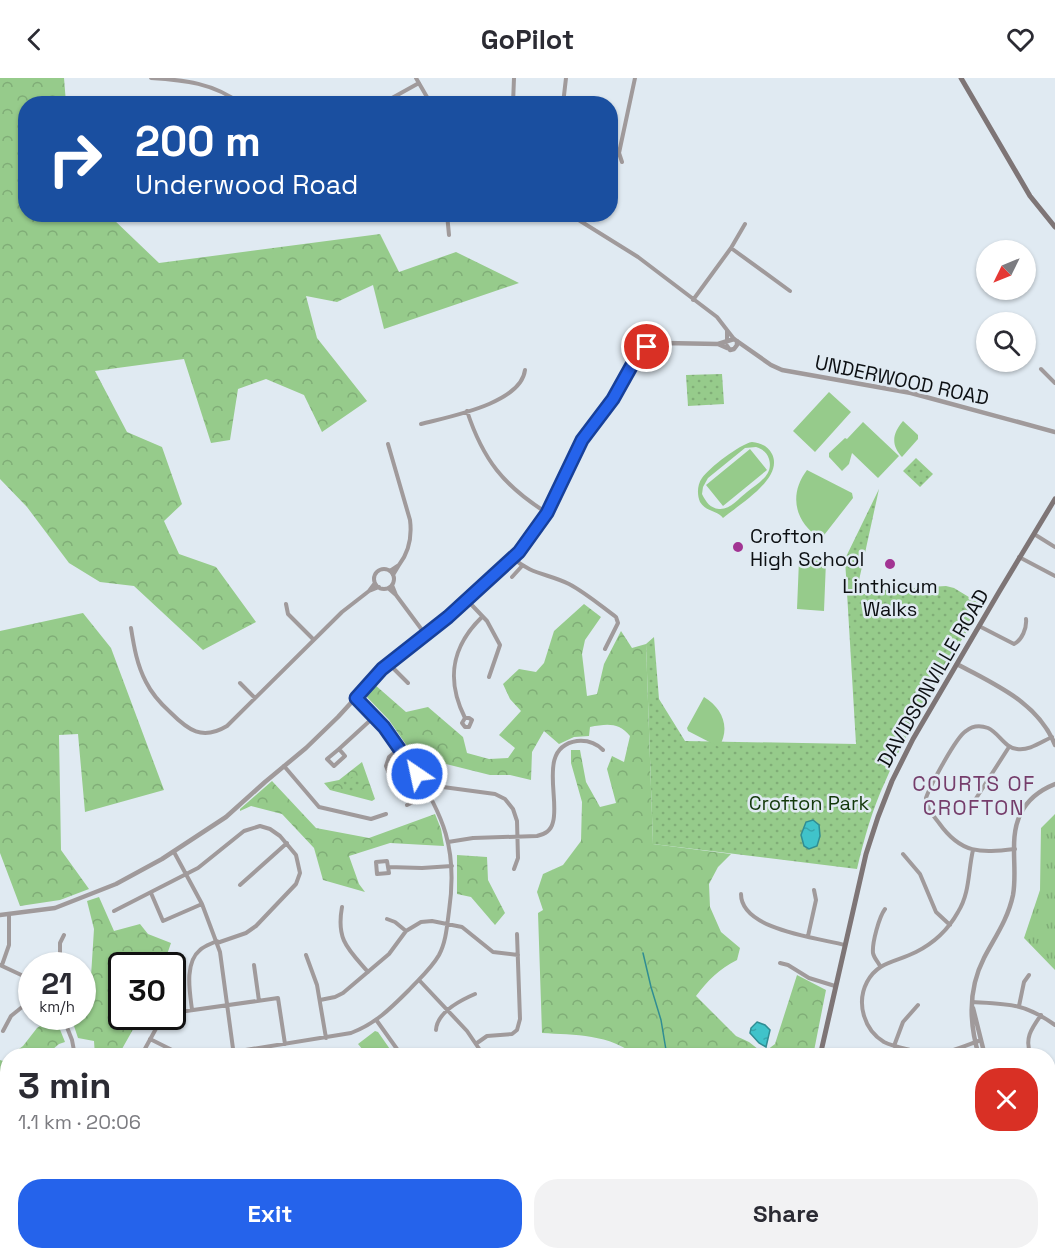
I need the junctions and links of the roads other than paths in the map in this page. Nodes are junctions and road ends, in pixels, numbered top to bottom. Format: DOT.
graph roads {
  1 [pos="151,78"];
  2 [pos="514,78"];
  3 [pos="566,78"];
  4 [pos="635,78"];
  5 [pos="961,78"];
  6 [pos="417,80"];
  7 [pos="228,96"];
  8 [pos="395,96"];
  9 [pos="426,96"];
  10 [pos="513,96"];
  11 [pos="564,96"];
  12 [pos="622,162"];
  13 [pos="448,222"];
  14 [pos="582,222"];
  15 [pos="745,224"];
  16 [pos="1055,227"];
  17 [pos="449,235"];
  18 [pos="730,248"];
  19 [pos="790,291"];
  20 [pos="693,300"];
  21 [pos="727,330"];
  22 [pos="735,340"];
  23 [pos="727,341"];
  24 [pos="718,344"];
  25 [pos="727,348"];
  26 [pos="735,348"];
  27 [pos="747,348"];
  28 [pos="1041,369"];
  29 [pos="525,370"];
  30 [pos="1055,383"];
  31 [pos="467,411"];
  32 [pos="421,424"];
  33 [pos="1055,432"];
  34 [pos="388,444"];
  35 [pos="1055,499"];
  36 [pos="547,513"];
  37 [pos="1034,534"];
  38 [pos="1055,547"];
  39 [pos="513,558"];
  40 [pos="1019,558"];
  41 [pos="522,566"];
  42 [pos="391,573"];
  43 [pos="1055,576"];
  44 [pos="512,577"];
  45 [pos="375,583"];
  46 [pos="379,587"];
  47 [pos="390,587"];
  48 [pos="369,591"];
  49 [pos="467,600"];
  50 [pos="286,604"];
  51 [pos="482,616"];
  52 [pos="1026,619"];
  53 [pos="979,626"];
  54 [pos="131,628"];
  55 [pos="426,634"];
  56 [pos="313,639"];
  57 [pos="605,649"];
  58 [pos="388,663"];
  59 [pos="957,664"];
  60 [pos="489,677"];
  61 [pos="240,683"];
  62 [pos="408,683"];
  63 [pos="255,698"];
  64 [pos="356,698"];
  65 [pos="375,716"];
  66 [pos="465,718"];
  67 [pos="1052,737"];
  68 [pos="1055,746"];
  69 [pos="1010,747"];
  70 [pos="400,748"];
  71 [pos="339,749"];
  72 [pos="603,750"];
  73 [pos="284,766"];
  74 [pos="1055,784"];
  75 [pos="429,793"];
  76 [pos="397,794"];
  77 [pos="975,800"];
  78 [pos="407,805"];
  79 [pos="386,814"];
  80 [pos="518,837"];
  81 [pos="448,842"];
  82 [pos="287,843"];
  83 [pos="1015,849"];
  84 [pos="974,850"];
  85 [pos="174,852"];
  86 [pos="903,854"];
  87 [pos="452,866"];
  88 [pos="388,867"];
  89 [pos="514,869"];
  90 [pos="186,874"];
  91 [pos="240,885"];
  92 [pos="814,890"];
  93 [pos="151,893"];
  94 [pos="741,894"];
  95 [pos="202,904"];
  96 [pos="342,908"];
  97 [pos="885,909"];
  98 [pos="114,911"];
  99 [pos="9,914"];
  100 [pos="0,915"];
  101 [pos="387,919"];
  102 [pos="448,923"];
  103 [pos="950,925"];
  104 [pos="406,931"];
  105 [pos="517,934"];
  106 [pos="64,935"];
  107 [pos="808,936"];
  108 [pos="217,942"];
  109 [pos="845,945"];
  110 [pos="60,952"];
  111 [pos="306,955"];
  112 [pos="518,956"];
  113 [pos="780,963"];
  114 [pos="1,965"];
  115 [pos="254,965"];
  116 [pos="880,966"];
  117 [pos="368,972"];
  118 [pos="18,973"];
  119 [pos="1029,975"];
  120 [pos="418,980"];
  121 [pos="836,986"];
  122 [pos="476,994"];
  123 [pos="320,1000"];
  124 [pos="259,1001"];
  125 [pos="972,1002"];
  126 [pos="918,1005"];
  127 [pos="228,1006"];
  128 [pos="1019,1006"];
  129 [pos="18,1010"];
  130 [pos="192,1010"];
  131 [pos="186,1011"];
  132 [pos="448,1011"];
  133 [pos="1041,1015"];
  134 [pos="377,1021"];
  135 [pos="1055,1025"];
  136 [pos="68,1030"];
  137 [pos="157,1030"];
  138 [pos="436,1030"];
  139 [pos="3,1031"];
  140 [pos="326,1038"];
  141 [pos="150,1040"];
  142 [pos="981,1040"];
  143 [pos="477,1043"];
  144 [pos="975,1043"];
  145 [pos="285,1044"];
  146 [pos="894,1046"];
  147 [pos="74,1048"];
  148 [pos="146,1048"];
  149 [pos="167,1048"];
  150 [pos="233,1048"];
  151 [pos="265,1048"];
  152 [pos="396,1048"];
  153 [pos="480,1048"];
  154 [pos="823,1048"];
  155 [pos="904,1048"];
  156 [pos="956,1048"];
  157 [pos="977,1048"];
  158 [pos="983,1048"];
  159 [pos="1029,1048"];
  1 -- 7 [label="street"];
  2 -- 10 [label="street"];
  3 -- 11 [label="street"];
  4 -- 12 [label="street"];
  5 -- 16 [label="main road"];
  6 -- 8 [label="street"];
  6 -- 9 [label="street"];
  13 -- 17 [label="street"];
  14 -- 20 [label="street"];
  15 -- 18 [label="street"];
  18 -- 19 [label="street"];
  18 -- 20 [label="street"];
  20 -- 21 [label="street"];
  21 -- 22 [label="street"];
  21 -- 23 [label="street"];
  22 -- 23 [label="street"];
  22 -- 26 [label="street"];
  22 -- 27 [label="street, UNDERWOOD ROAD"];
  23 -- 24 [label="street"];
  23 -- 25 [label="street"];
  24 -- 25 [label="street"];
  24 -- 36 [label="street"];
  25 -- 26 [label="street"];
  26 -- 27 [label="street"];
  27 -- 33 [label="street, UNDERWOOD ROAD"];
  28 -- 30 [label="street"];
  29 -- 31 [label="street"];
  31 -- 32 [label="street"];
  31 -- 36 [label="street"];
  34 -- 42 [label="street"];
  35 -- 37 [label="main road, DAVIDSONVILLE ROAD"];
  36 -- 39 [label="street"];
  37 -- 38 [label="street"];
  37 -- 40 [label="main road, DAVIDSONVILLE ROAD"];
  39 -- 41 [label="street"];
  39 -- 49 [label="street"];
  40 -- 43 [label="street"];
  40 -- 53 [label="main road, DAVIDSONVILLE ROAD"];
  41 -- 44 [label="street"];
  41 -- 57 [label="street"];
  42 -- 45 [label="street"];
  42 -- 47 [label="street"];
  45 -- 46 [label="street"];
  45 -- 48 [label="street"];
  46 -- 47 [label="street"];
  46 -- 48 [label="street"];
  47 -- 55 [label="street"];
  48 -- 56 [label="street"];
  49 -- 51 [label="street"];
  49 -- 55 [label="street"];
  50 -- 56 [label="street"];
  51 -- 60 [label="street"];
  51 -- 66 [label="street"];
  52 -- 53 [label="street"];
  53 -- 59 [label="main road, DAVIDSONVILLE ROAD"];
  54 -- 63 [label="street"];
  55 -- 58 [label="street"];
  56 -- 63 [label="street"];
  58 -- 62 [label="street"];
  58 -- 64 [label="street"];
  59 -- 67 [label="street"];
  59 -- 109 [label="main road, DAVIDSONVILLE ROAD"];
  61 -- 63 [label="street"];
  64 -- 65 [label="street"];
  64 -- 73 [label="street"];
  65 -- 70 [label="street"];
  65 -- 71 [label="street"];
  67 -- 68 [label="street"];
  67 -- 69 [label="street"];
  69 -- 77 [label="street"];
  69 -- 84 [label="street"];
  70 -- 75 [label="street"];
  70 -- 76 [label="street"];
  71 -- 71 [label="street"];
  72 -- 80 [label="street"];
  73 -- 79 [label="street"];
  73 -- 85 [label="street"];
  74 -- 83 [label="street"];
  75 -- 78 [label="street"];
  75 -- 80 [label="street"];
  75 -- 81 [label="street"];
  80 -- 81 [label="street"];
  80 -- 89 [label="street"];
  81 -- 87 [label="street"];
  82 -- 90 [label="street"];
  82 -- 91 [label="street"];
  82 -- 108 [label="street"];
  83 -- 84 [label="street"];
  83 -- 125 [label="street"];
  84 -- 103 [label="street"];
  85 -- 90 [label="street"];
  85 -- 99 [label="street"];
  86 -- 103 [label="street"];
  87 -- 88 [label="street"];
  87 -- 102 [label="street"];
  90 -- 93 [label="street"];
  90 -- 95 [label="street"];
  92 -- 107 [label="street"];
  93 -- 95 [label="street"];
  93 -- 98 [label="street"];
  94 -- 107 [label="street"];
  95 -- 108 [label="street"];
  96 -- 117 [label="street"];
  97 -- 116 [label="street"];
  99 -- 100 [label="street"];
  99 -- 114 [label="street"];
  101 -- 104 [label="street"];
  102 -- 104 [label="street"];
  102 -- 112 [label="street"];
  102 -- 120 [label="street"];
  103 -- 116 [label="street"];
  104 -- 117 [label="street"];
  105 -- 112 [label="street"];
  106 -- 110 [label="street"];
  107 -- 109 [label="street"];
  108 -- 127 [label="street"];
  108 -- 130 [label="street"];
  109 -- 121 [label="main road, DAVIDSONVILLE ROAD"];
  111 -- 123 [label="street"];
  112 -- 143 [label="street"];
  113 -- 121 [label="street"];
  114 -- 118 [label="street"];
  115 -- 124 [label="street"];
  116 -- 146 [label="street"];
  117 -- 123 [label="street"];
  119 -- 128 [label="street"];
  120 -- 132 [label="street"];
  120 -- 134 [label="street"];
  121 -- 154 [label="main road, DAVIDSONVILLE ROAD"];
  122 -- 132 [label="street"];
  123 -- 140 [label="street"];
  124 -- 127 [label="street"];
  124 -- 145 [label="street"];
  125 -- 128 [label="street"];
  125 -- 142 [label="street"];
  125 -- 144 [label="street"];
  126 -- 146 [label="street"];
  127 -- 130 [label="street"];
  127 -- 150 [label="street"];
  128 -- 133 [label="street"];
  129 -- 139 [label="street"];
  130 -- 131 [label="street"];
  132 -- 138 [label="street"];
  132 -- 143 [label="street"];
  133 -- 135 [label="street"];
  133 -- 159 [label="street"];
  134 -- 140 [label="street"];
  134 -- 152 [label="street"];
  136 -- 147 [label="street"];
  137 -- 141 [label="street"];
  140 -- 145 [label="street"];
  141 -- 148 [label="street"];
  141 -- 149 [label="street"];
  142 -- 144 [label="street"];
  142 -- 158 [label="street"];
  143 -- 153 [label="street"];
  144 -- 156 [label="street"];
  144 -- 157 [label="street"];
  145 -- 151 [label="street"];
  146 -- 155 [label="street"];
}
